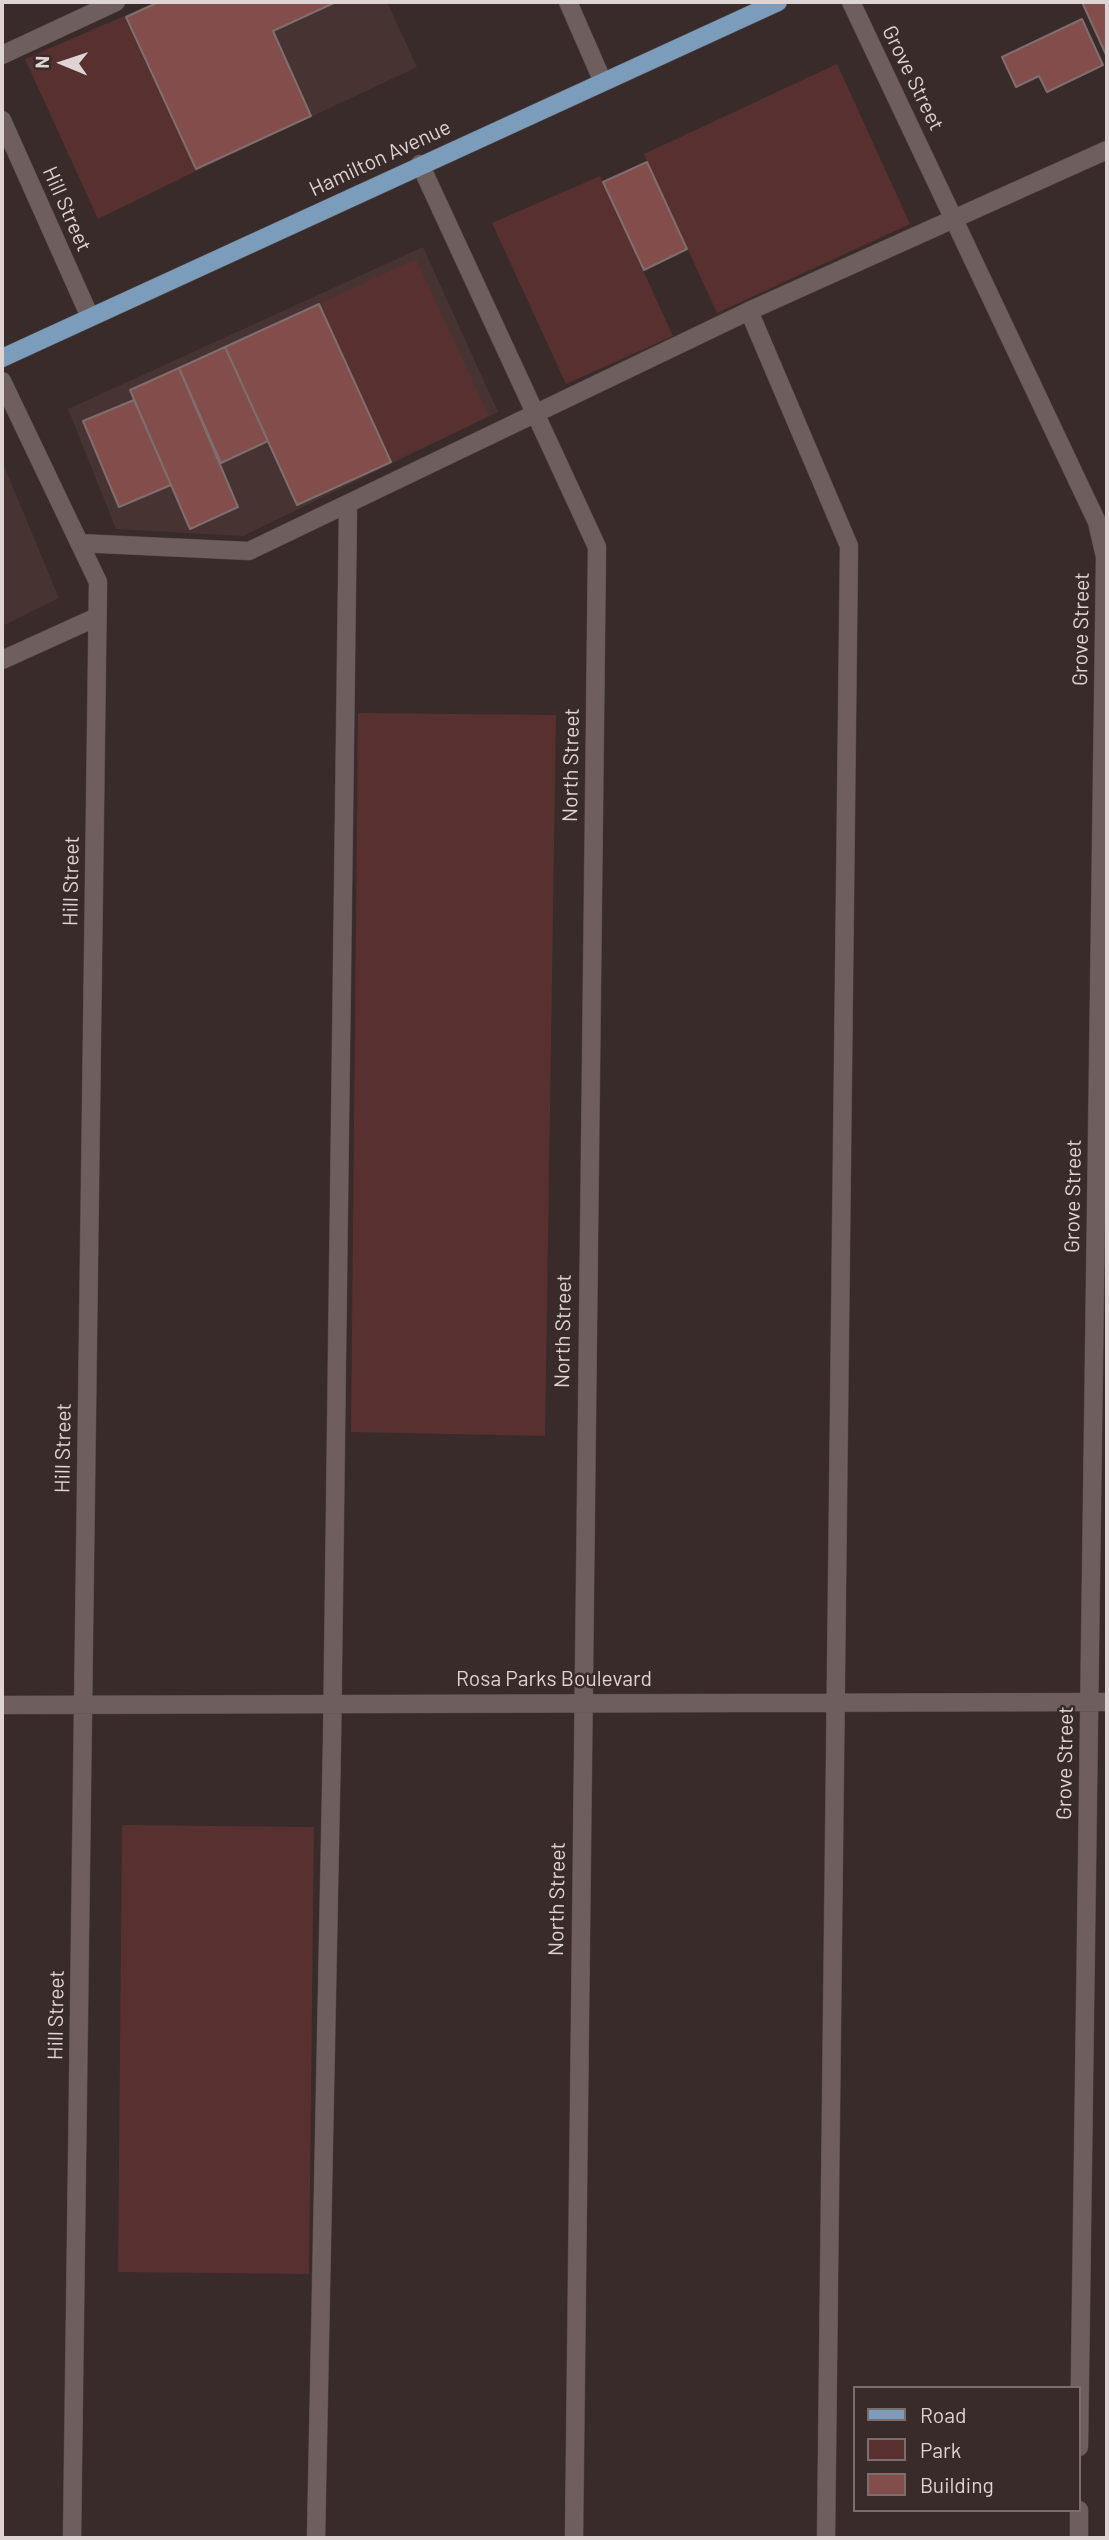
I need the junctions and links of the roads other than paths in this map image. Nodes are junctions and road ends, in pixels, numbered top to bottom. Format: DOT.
graph roads {
  1 [pos="116,2"];
  2 [pos="568,2"];
  3 [pos="778,2"];
  4 [pos="851,2"];
  5 [pos="2,55"];
  6 [pos="603,82"];
  7 [pos="2,120"];
  8 [pos="1107,150"];
  9 [pos="420,164"];
  10 [pos="955,217"];
  11 [pos="749,311"];
  12 [pos="90,317"];
  13 [pos="2,359"];
  14 [pos="2,381"];
  15 [pos="536,414"];
  16 [pos="348,506"];
  17 [pos="79,543"];
  18 [pos="97,617"];
  19 [pos="2,660"];
  20 [pos="837,1701"];
  21 [pos="582,1702"];
  22 [pos="1107,1702"];
  23 [pos="332,1703"];
  24 [pos="1088,1703"];
  25 [pos="2,1705"];
  26 [pos="82,1705"];
  27 [pos="1080,2386"];
  28 [pos="1079,2512"];
  29 [pos="72,2538"];
  30 [pos="316,2538"];
  31 [pos="573,2538"];
  32 [pos="826,2538"];
  33 [pos="1079,2538"];
  1 -- 5 [label="street"];
  2 -- 6 [label="street"];
  3 -- 6 [label="main road, Hamilton Avenue"];
  4 -- 10 [label="street, Grove Street"];
  6 -- 9 [label="main road, Hamilton Avenue"];
  7 -- 12 [label="street, Hill Street"];
  8 -- 10 [label="street"];
  9 -- 12 [label="main road, Hamilton Avenue"];
  9 -- 15 [label="street, North Street"];
  10 -- 11 [label="street"];
  10 -- 24 [label="street, Grove Street"];
  11 -- 15 [label="street"];
  11 -- 20 [label="street"];
  12 -- 13 [label="main road, Hamilton Avenue"];
  14 -- 17 [label="street, Hill Street"];
  15 -- 16 [label="street"];
  15 -- 21 [label="street, North Street"];
  16 -- 17 [label="street"];
  16 -- 23 [label="street"];
  17 -- 18 [label="street, Hill Street"];
  18 -- 19 [label="street"];
  18 -- 26 [label="street, Hill Street"];
  20 -- 21 [label="street, Rosa Parks Boulevard"];
  20 -- 24 [label="street, Rosa Parks Boulevard"];
  20 -- 32 [label="street"];
  21 -- 23 [label="street, Rosa Parks Boulevard"];
  21 -- 31 [label="street, North Street"];
  22 -- 24 [label="street, Rosa Parks Boulevard"];
  23 -- 26 [label="street, Rosa Parks Boulevard"];
  23 -- 30 [label="street"];
  24 -- 27 [label="street, Grove Street"];
  25 -- 26 [label="street, Rosa Parks Boulevard"];
  26 -- 29 [label="street, Hill Street"];
  28 -- 33 [label="street"];
}
